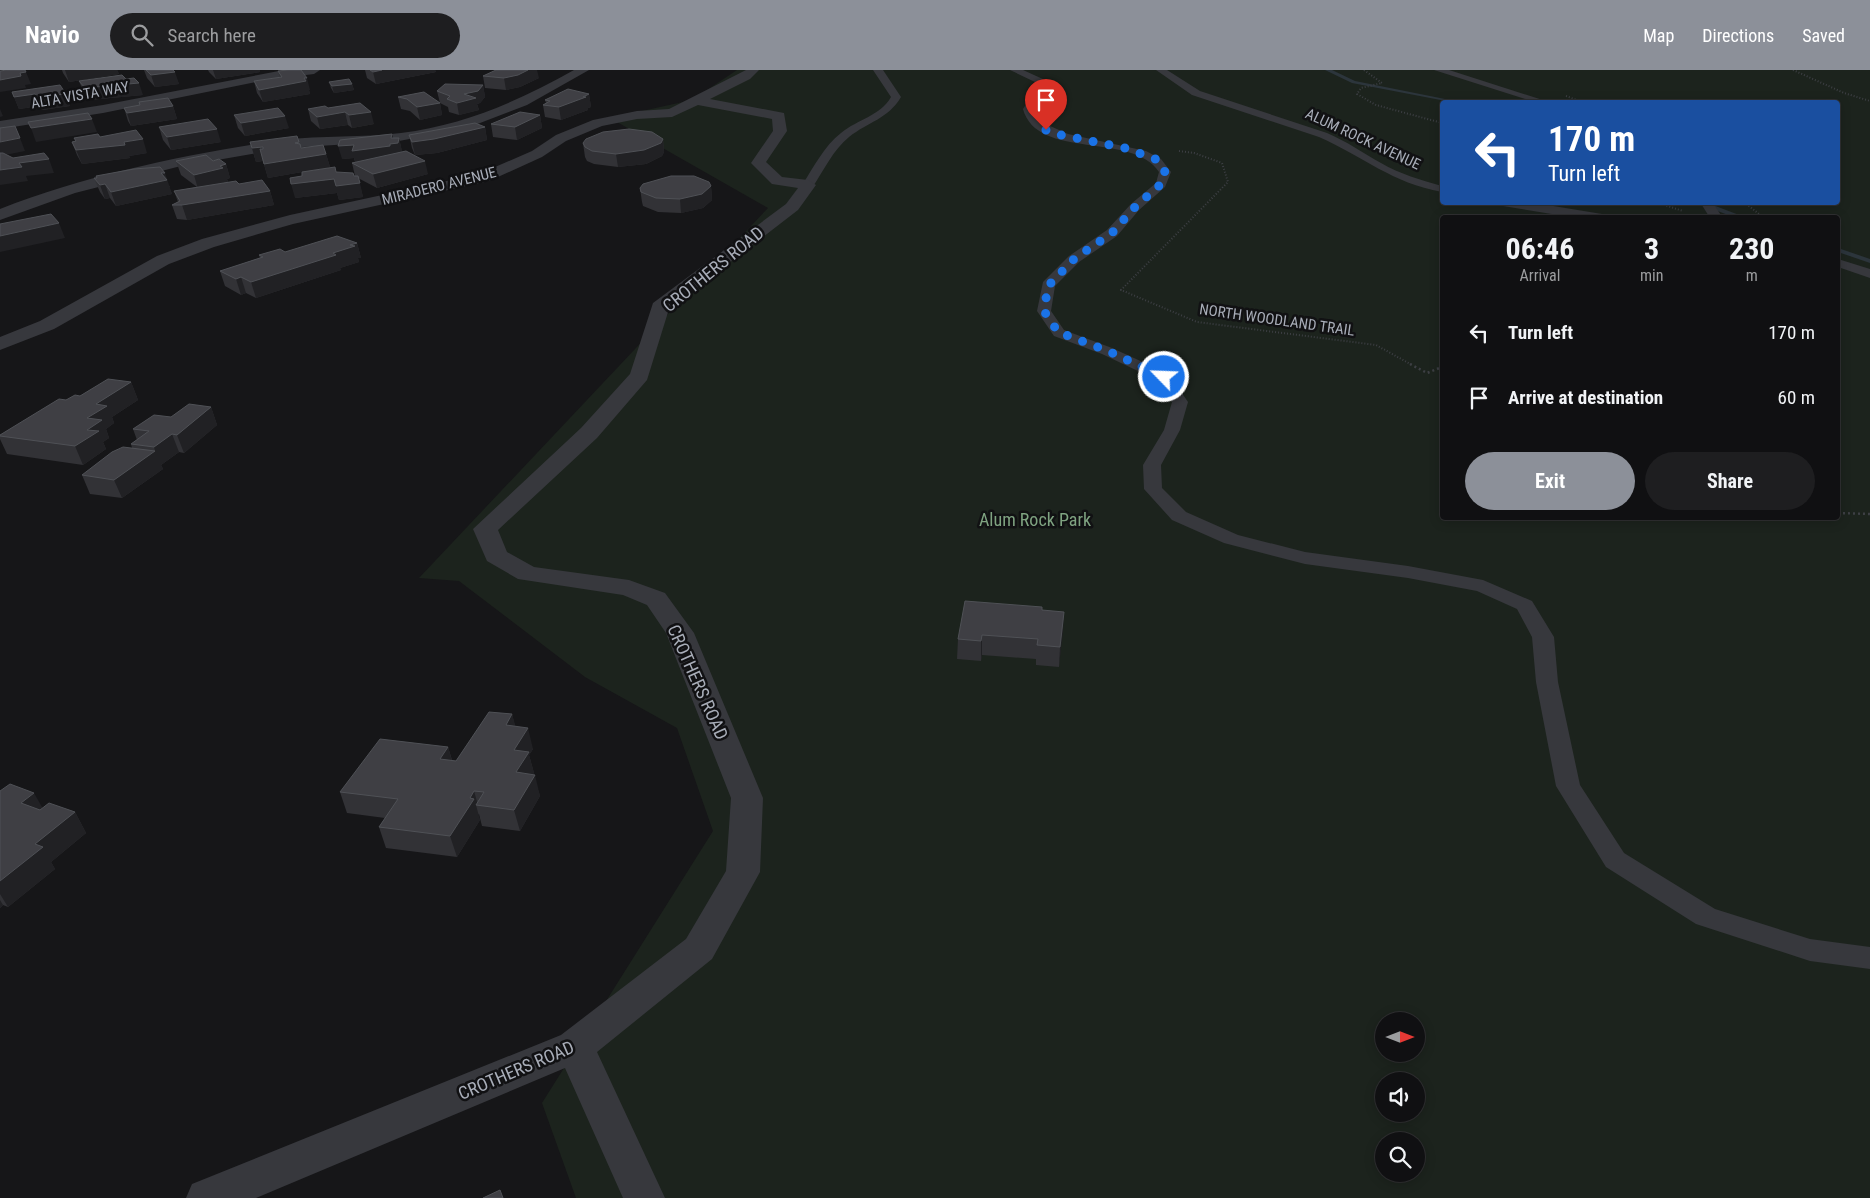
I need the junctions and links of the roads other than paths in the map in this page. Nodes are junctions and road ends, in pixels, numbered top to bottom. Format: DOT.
graph roads {
  1 [pos="314,70"];
  2 [pos="584,70"];
  3 [pos="752,70"];
  4 [pos="878,70"];
  5 [pos="1015,70"];
  6 [pos="1161,70"];
  7 [pos="1439,70"];
  8 [pos="1537,100"];
  9 [pos="698,101"];
  10 [pos="0,125"];
  11 [pos="808,185"];
  12 [pos="1440,188"];
  13 [pos="1521,205"];
  14 [pos="0,215"];
  15 [pos="1583,215"];
  16 [pos="1840,264"];
  17 [pos="1870,274"];
  18 [pos="0,344"];
  19 [pos="1870,958"];
  20 [pos="575,1047"];
  21 [pos="207,1198"];
  22 [pos="644,1198"];
  1 -- 10 [label="street, ALTA VISTA WAY"];
  2 -- 14 [label="street"];
  3 -- 9 [label="street"];
  4 -- 11 [label="lane, CROTHERS ROAD"];
  5 -- 19 [label="lane"];
  6 -- 12 [label="lane, ALUM ROCK AVENUE"];
  7 -- 8 [label="lane"];
  9 -- 11 [label="street"];
  9 -- 18 [label="street, MIRADERO AVENUE"];
  11 -- 20 [label="street, CROTHERS ROAD"];
  13 -- 15 [label="lane"];
  16 -- 17 [label="lane"];
  20 -- 21 [label="street, CROTHERS ROAD"];
  20 -- 22 [label="street"];
}
